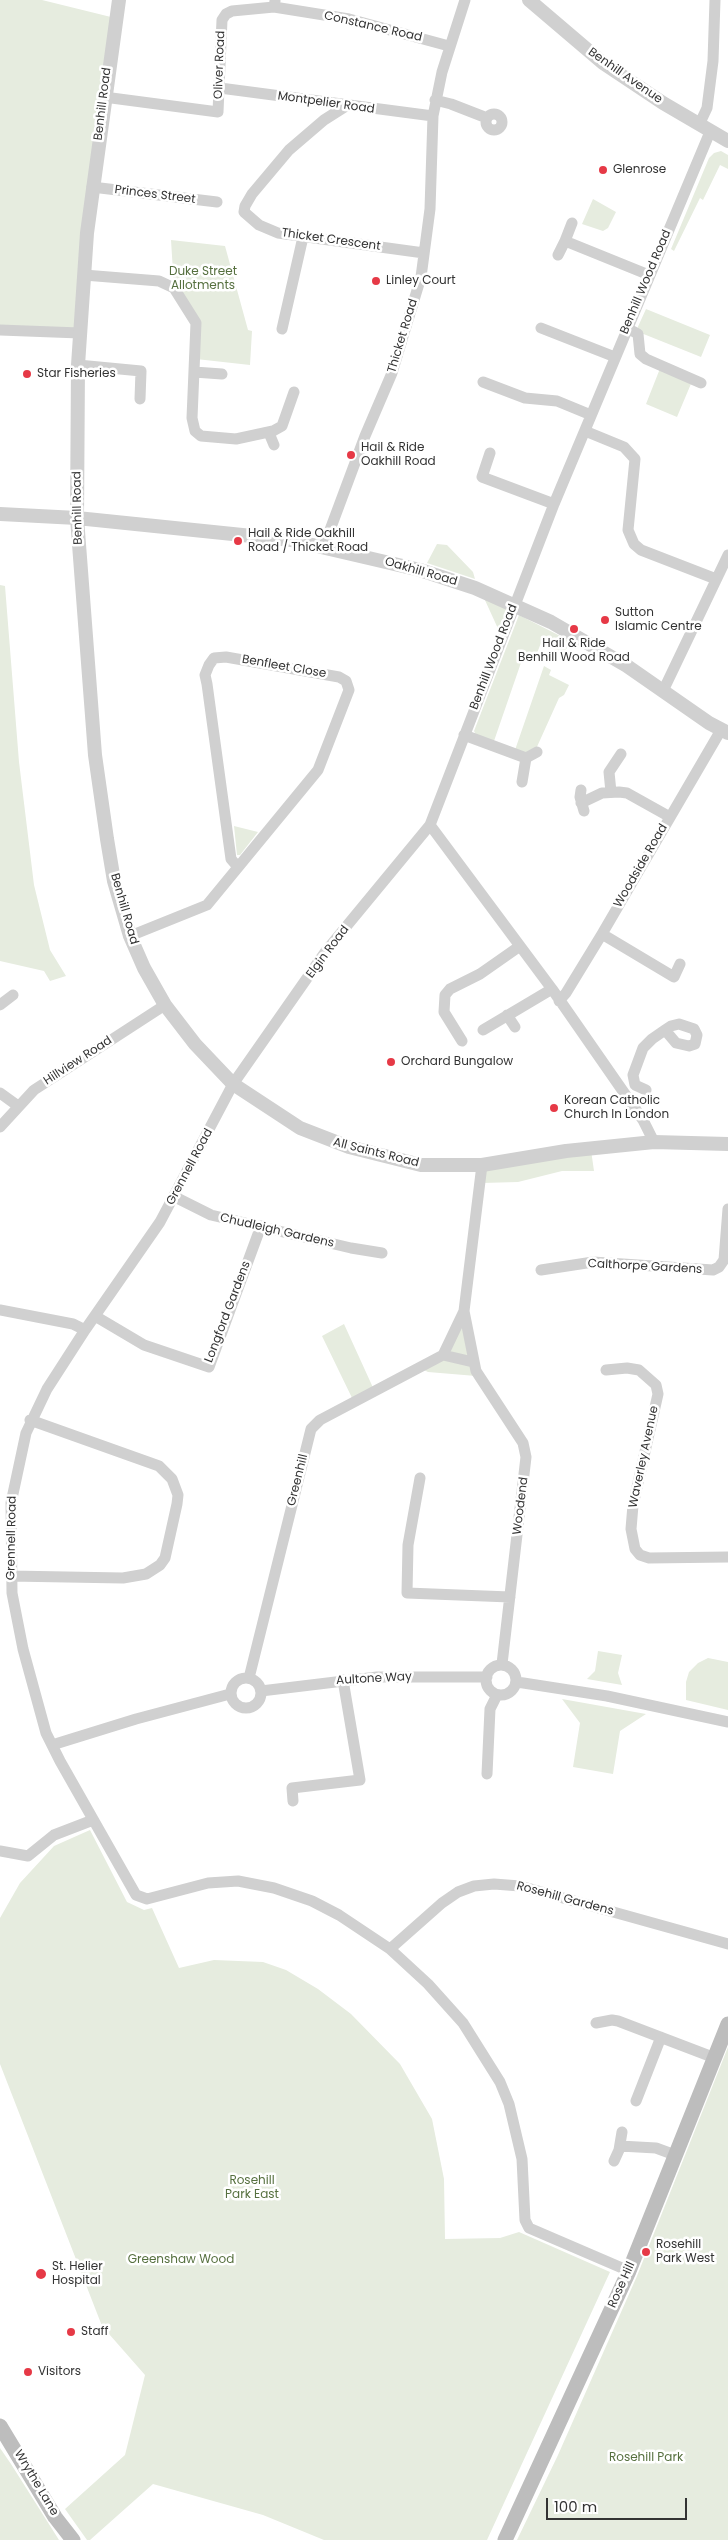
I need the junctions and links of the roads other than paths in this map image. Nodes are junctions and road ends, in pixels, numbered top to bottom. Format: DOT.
graph roads {
  1 [pos="119,0"];
  2 [pos="465,0"];
  3 [pos="529,0"];
  4 [pos="715,0"];
  5 [pos="275,3"];
  6 [pos="449,46"];
  7 [pos="220,88"];
  8 [pos="104,97"];
  9 [pos="436,100"];
  10 [pos="346,106"];
  11 [pos="433,116"];
  12 [pos="487,118"];
  13 [pos="705,129"];
  14 [pos="728,141"];
  15 [pos="92,187"];
  16 [pos="217,202"];
  17 [pos="572,223"];
  18 [pos="303,237"];
  19 [pos="565,241"];
  20 [pos="424,253"];
  21 [pos="558,255"];
  22 [pos="84,275"];
  23 [pos="649,275"];
  24 [pos="541,328"];
  25 [pos="627,328"];
  26 [pos="282,329"];
  27 [pos="0,330"];
  28 [pos="80,333"];
  29 [pos="615,357"];
  30 [pos="142,359"];
  31 [pos="78,366"];
  32 [pos="141,371"];
  33 [pos="194,372"];
  34 [pos="222,374"];
  35 [pos="483,382"];
  36 [pos="701,382"];
  37 [pos="294,392"];
  38 [pos="140,399"];
  39 [pos="591,415"];
  40 [pos="585,431"];
  41 [pos="269,433"];
  42 [pos="274,445"];
  43 [pos="490,453"];
  44 [pos="554,504"];
  45 [pos="0,514"];
  46 [pos="77,518"];
  47 [pos="324,546"];
  48 [pos="728,555"];
  49 [pos="716,579"];
  50 [pos="515,604"];
  51 [pos="662,691"];
  52 [pos="724,732"];
  53 [pos="464,735"];
  54 [pos="537,752"];
  55 [pos="621,754"];
  56 [pos="526,758"];
  57 [pos="522,782"];
  58 [pos="581,790"];
  59 [pos="611,792"];
  60 [pos="670,817"];
  61 [pos="430,825"];
  62 [pos="238,866"];
  63 [pos="602,934"];
  64 [pos="130,936"];
  65 [pos="520,946"];
  66 [pos="680,964"];
  67 [pos="552,989"];
  68 [pos="13,995"];
  69 [pos="559,1001"];
  70 [pos="0,1005"];
  71 [pos="165,1005"];
  72 [pos="507,1015"];
  73 [pos="515,1027"];
  74 [pos="482,1030"];
  75 [pos="665,1030"];
  76 [pos="462,1041"];
  77 [pos="233,1084"];
  78 [pos="635,1085"];
  79 [pos="646,1090"];
  80 [pos="0,1092"];
  81 [pos="624,1093"];
  82 [pos="18,1106"];
  83 [pos="0,1127"];
  84 [pos="654,1142"];
  85 [pos="728,1144"];
  86 [pos="482,1166"];
  87 [pos="175,1197"];
  88 [pos="728,1209"];
  89 [pos="260,1226"];
  90 [pos="382,1253"];
  91 [pos="541,1270"];
  92 [pos="0,1310"];
  93 [pos="464,1311"];
  94 [pos="95,1316"];
  95 [pos="85,1330"];
  96 [pos="443,1355"];
  97 [pos="473,1362"];
  98 [pos="606,1370"];
  99 [pos="30,1420"];
  100 [pos="420,1478"];
  101 [pos="728,1557"];
  102 [pos="10,1576"];
  103 [pos="510,1598"];
  104 [pos="502,1664"];
  105 [pos="487,1677"];
  106 [pos="249,1678"];
  107 [pos="343,1680"];
  108 [pos="517,1682"];
  109 [pos="261,1691"];
  110 [pos="230,1694"];
  111 [pos="498,1695"];
  112 [pos="728,1722"];
  113 [pos="52,1745"];
  114 [pos="487,1774"];
  115 [pos="293,1801"];
  116 [pos="93,1820"];
  117 [pos="0,1851"];
  118 [pos="728,1944"];
  119 [pos="390,1949"];
  120 [pos="596,2023"];
  121 [pos="728,2024"];
  122 [pos="661,2037"];
  123 [pos="715,2058"];
  124 [pos="636,2100"];
  125 [pos="622,2132"];
  126 [pos="620,2146"];
  127 [pos="675,2155"];
  128 [pos="614,2161"];
  129 [pos="629,2271"];
  130 [pos="0,2426"];
  131 [pos="73,2540"];
  132 [pos="505,2540"];
  1 -- 8 [label="street, Benhill Road"];
  2 -- 6 [label="street, Thicket Road"];
  3 -- 13 [label="street, Benhill Avenue"];
  4 -- 13 [label="street, Benhill Wood Road"];
  5 -- 6 [label="street, Constance Road"];
  5 -- 7 [label="street, Oliver Road"];
  6 -- 9 [label="street, Thicket Road"];
  7 -- 8 [label="street, Oliver Road"];
  7 -- 10 [label="street, Montpelier Road"];
  8 -- 15 [label="street, Benhill Road"];
  9 -- 11 [label="street, Thicket Road"];
  9 -- 12 [label="street"];
  10 -- 11 [label="street, Montpelier Road"];
  10 -- 18 [label="street, Thicket Crescent"];
  11 -- 20 [label="street, Thicket Road"];
  13 -- 14 [label="street, Benhill Avenue"];
  13 -- 23 [label="street, Benhill Wood Road"];
  15 -- 16 [label="street, Princes Street"];
  15 -- 22 [label="street, Benhill Road"];
  17 -- 19 [label="street"];
  18 -- 20 [label="street, Thicket Crescent"];
  18 -- 26 [label="street"];
  19 -- 21 [label="street"];
  19 -- 23 [label="street"];
  20 -- 47 [label="street, Thicket Road"];
  22 -- 28 [label="street, Benhill Road"];
  22 -- 33 [label="street"];
  23 -- 25 [label="street, Benhill Wood Road"];
  24 -- 29 [label="street"];
  25 -- 29 [label="street, Benhill Wood Road"];
  25 -- 36 [label="street"];
  27 -- 28 [label="street"];
  28 -- 31 [label="street, Benhill Road"];
  29 -- 39 [label="street, Benhill Wood Road"];
  30 -- 32 [label="street"];
  31 -- 32 [label="street"];
  31 -- 46 [label="street, Benhill Road"];
  32 -- 38 [label="street"];
  33 -- 34 [label="street"];
  33 -- 41 [label="street"];
  35 -- 39 [label="street"];
  37 -- 41 [label="street"];
  39 -- 40 [label="street, Benhill Wood Road"];
  40 -- 44 [label="street, Benhill Wood Road"];
  40 -- 49 [label="street"];
  41 -- 42 [label="street"];
  43 -- 44 [label="street"];
  44 -- 50 [label="street, Benhill Wood Road"];
  45 -- 46 [label="street, Oakhill Road"];
  46 -- 47 [label="street, Oakhill Road"];
  46 -- 64 [label="street, Benhill Road"];
  47 -- 50 [label="street, Oakhill Road"];
  48 -- 49 [label="street"];
  49 -- 51 [label="street"];
  50 -- 51 [label="street, Oakhill Road"];
  50 -- 53 [label="street, Benhill Wood Road"];
  51 -- 52 [label="street, Oakhill Road"];
  52 -- 60 [label="street, Woodside Road"];
  53 -- 56 [label="street"];
  53 -- 61 [label="street, Benhill Wood Road"];
  54 -- 56 [label="street"];
  55 -- 59 [label="street"];
  56 -- 57 [label="street"];
  58 -- 59 [label="street"];
  59 -- 60 [label="street"];
  60 -- 63 [label="street, Woodside Road"];
  61 -- 65 [label="street"];
  61 -- 77 [label="street, Elgin Road"];
  62 -- 62 [label="street, Benfleet Close"];
  62 -- 64 [label="street, Benfleet Close"];
  63 -- 66 [label="street"];
  63 -- 69 [label="street, Woodside Road"];
  64 -- 71 [label="street, Benhill Road"];
  65 -- 67 [label="street"];
  65 -- 76 [label="street"];
  67 -- 69 [label="street"];
  67 -- 72 [label="street"];
  68 -- 70 [label="street"];
  69 -- 81 [label="street"];
  71 -- 77 [label="street, All Saints Road"];
  71 -- 82 [label="street, Hillview Road"];
  72 -- 73 [label="street"];
  72 -- 74 [label="street"];
  75 -- 78 [label="street"];
  77 -- 86 [label="street, All Saints Road"];
  77 -- 87 [label="street, Grennell Road"];
  78 -- 79 [label="street"];
  78 -- 81 [label="street"];
  80 -- 82 [label="street"];
  81 -- 84 [label="street"];
  82 -- 83 [label="street, Hillview Road"];
  84 -- 85 [label="street, All Saints Road"];
  84 -- 86 [label="street, All Saints Road"];
  86 -- 93 [label="street, Woodend"];
  87 -- 89 [label="street, Chudleigh Gardens"];
  87 -- 94 [label="street, Grennell Road"];
  88 -- 91 [label="street, Calthorpe Gardens"];
  89 -- 90 [label="street, Chudleigh Gardens"];
  89 -- 94 [label="street, Longford Gardens"];
  92 -- 95 [label="street"];
  93 -- 96 [label="street, Woodend"];
  93 -- 97 [label="street, Woodend"];
  94 -- 95 [label="street, Grennell Road"];
  95 -- 99 [label="street, Grennell Road"];
  96 -- 97 [label="street"];
  96 -- 106 [label="street, Greenhill"];
  97 -- 103 [label="street, Woodend"];
  98 -- 101 [label="street, Waverley Avenue"];
  99 -- 102 [label="street, Grennell Road"];
  99 -- 102 [label="street"];
  100 -- 103 [label="street"];
  102 -- 113 [label="street, Grennell Road"];
  103 -- 104 [label="street, Woodend"];
  104 -- 105 [label="street"];
  104 -- 108 [label="street"];
  105 -- 107 [label="street, Aultone Way"];
  105 -- 111 [label="street"];
  106 -- 109 [label="street"];
  106 -- 110 [label="street"];
  107 -- 109 [label="street, Aultone Way"];
  107 -- 115 [label="street"];
  108 -- 111 [label="street"];
  108 -- 112 [label="street"];
  109 -- 110 [label="street"];
  110 -- 113 [label="street"];
  111 -- 114 [label="street"];
  113 -- 116 [label="street, Grennell Road"];
  116 -- 117 [label="street"];
  116 -- 119 [label="street, Grennell Road"];
  118 -- 119 [label="street, Rosehill Gardens"];
  119 -- 129 [label="street"];
  120 -- 122 [label="street"];
  121 -- 123 [label="main road, Rose Hill"];
  122 -- 123 [label="street"];
  122 -- 124 [label="street"];
  123 -- 127 [label="main road, Rose Hill"];
  125 -- 126 [label="street"];
  126 -- 127 [label="street"];
  126 -- 128 [label="street"];
  127 -- 129 [label="main road, Rose Hill"];
  129 -- 132 [label="main road, Rose Hill"];
  130 -- 131 [label="main road, Wrythe Lane"];
}
